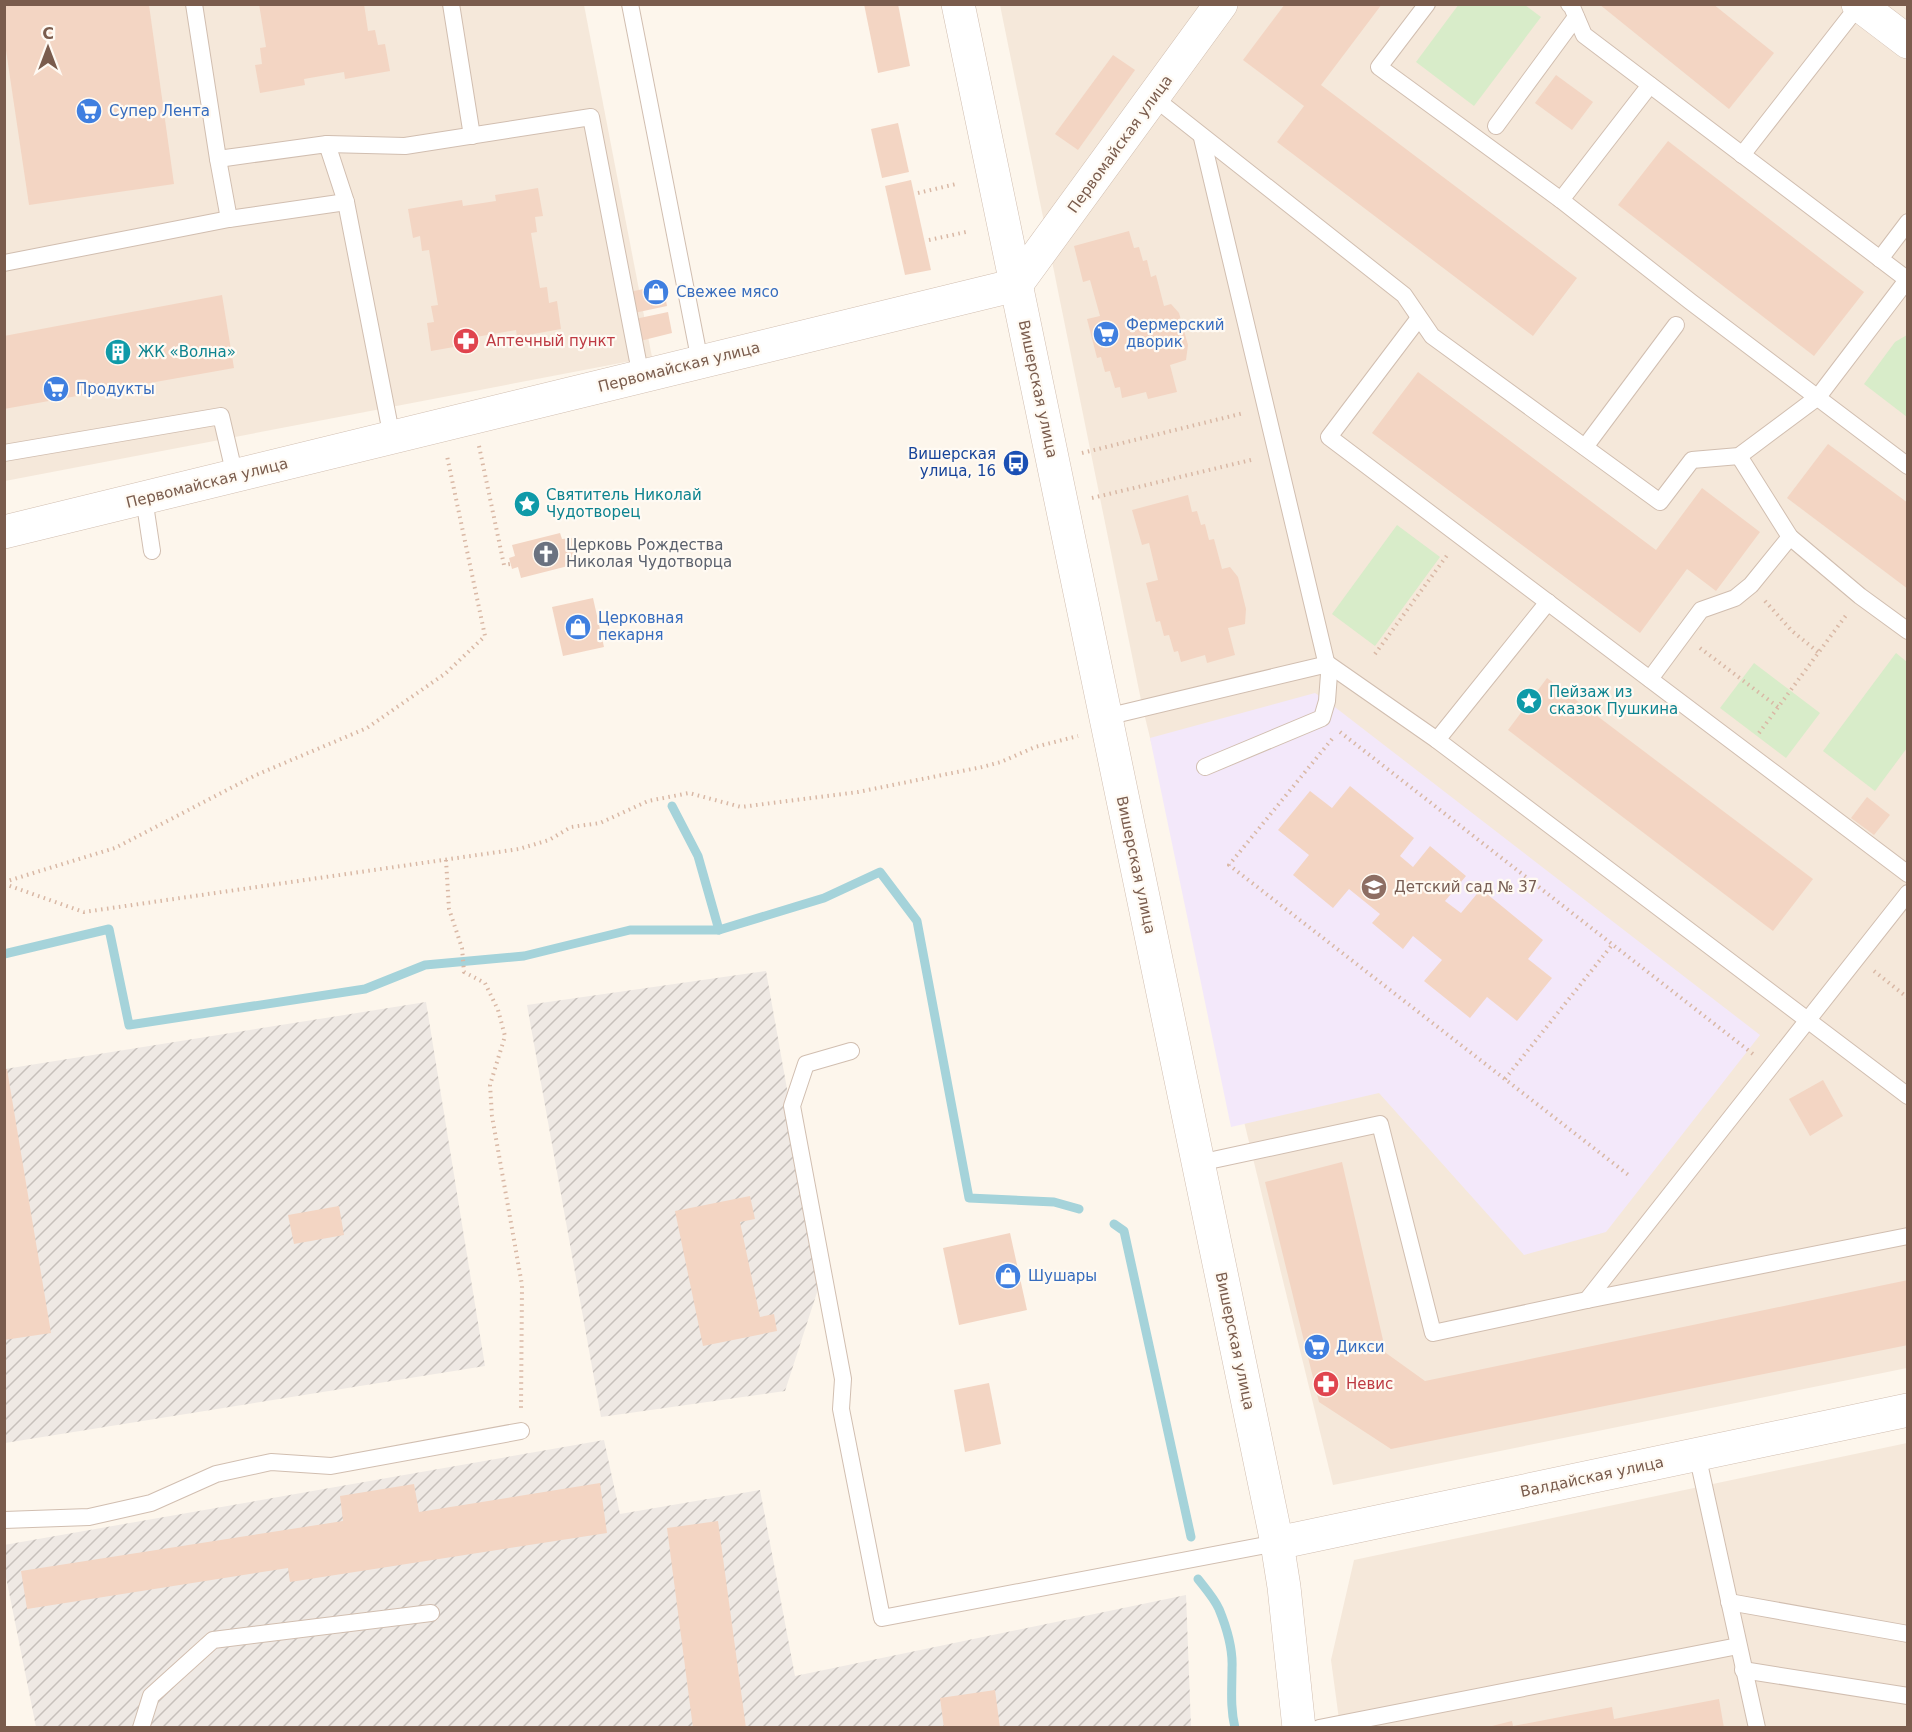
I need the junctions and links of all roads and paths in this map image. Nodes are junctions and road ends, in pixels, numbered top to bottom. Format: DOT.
graph roads {
  1 [pos="194,4"];
  2 [pos="452,4"];
  3 [pos="630,4"];
  4 [pos="958,4"];
  5 [pos="1427,4"];
  6 [pos="1221,5"];
  7 [pos="1859,5"];
  8 [pos="1573,11"];
  9 [pos="1908,42"];
  10 [pos="1650,85"];
  11 [pos="1153,97"];
  12 [pos="1496,126"];
  13 [pos="472,136"];
  14 [pos="1202,138"];
  15 [pos="327,144"];
  16 [pos="1742,155"];
  17 [pos="218,159"];
  18 [pos="956,184"];
  19 [pos="918,193"];
  20 [pos="1561,200"];
  21 [pos="346,202"];
  22 [pos="229,219"];
  23 [pos="1908,222"];
  24 [pos="966,232"];
  25 [pos="928,240"];
  26 [pos="1880,259"];
  27 [pos="4,263"];
  28 [pos="1907,280"];
  29 [pos="1016,285"];
  30 [pos="1419,318"];
  31 [pos="1676,325"];
  32 [pos="700,362"];
  33 [pos="641,377"];
  34 [pos="1818,397"];
  35 [pos="1245,413"];
  36 [pos="473,418"];
  37 [pos="441,426"];
  38 [pos="392,438"];
  39 [pos="1585,447"];
  40 [pos="4,453"];
  41 [pos="1079,453"];
  42 [pos="1739,456"];
  43 [pos="1255,459"];
  44 [pos="1908,466"];
  45 [pos="235,476"];
  46 [pos="144,498"];
  47 [pos="1088,499"];
  48 [pos="4,532"];
  49 [pos="1790,537"];
  50 [pos="152,550"];
  51 [pos="1448,554"];
  52 [pos="510,564"];
  53 [pos="1761,598"];
  54 [pos="1548,602"];
  55 [pos="1839,625"];
  56 [pos="1908,631"];
  57 [pos="1696,645"];
  58 [pos="1818,652"];
  59 [pos="1375,654"];
  60 [pos="1328,664"];
  61 [pos="1650,680"];
  62 [pos="1778,708"];
  63 [pos="1107,723"];
  64 [pos="1437,740"];
  65 [pos="1754,740"];
  66 [pos="1205,767"];
  67 [pos="446,860"];
  68 [pos="1908,874"];
  69 [pos="4,883"];
  70 [pos="1908,893"];
  71 [pos="1612,945"];
  72 [pos="1857,957"];
  73 [pos="1908,998"];
  74 [pos="1807,1021"];
  75 [pos="851,1051"];
  76 [pos="1755,1056"];
  77 [pos="1505,1079"];
  78 [pos="1908,1096"];
  79 [pos="1198,1163"];
  80 [pos="1631,1177"];
  81 [pos="1908,1236"];
  82 [pos="1587,1300"];
  83 [pos="1908,1410"];
  84 [pos="520,1431"];
  85 [pos="1697,1455"];
  86 [pos="4,1520"];
  87 [pos="1277,1543"];
  88 [pos="1729,1602"];
  89 [pos="431,1613"];
  90 [pos="1908,1634"];
  91 [pos="1738,1646"];
  92 [pos="1743,1670"];
  93 [pos="1908,1696"];
  94 [pos="141,1728"];
  95 [pos="1299,1728"];
  96 [pos="1318,1728"];
  97 [pos="1757,1728"];
  1 -- 17 [label="lane"];
  2 -- 13 [label="lane"];
  3 -- 32 [label="lane"];
  4 -- 29 [label="street, Вишерская улица"];
  5 -- 20 [label="lane"];
  6 -- 11 [label="street, Первомайская улица"];
  7 -- 9 [label="street"];
  7 -- 16 [label="lane"];
  8 -- 10 [label="lane"];
  8 -- 12 [label="lane"];
  10 -- 16 [label="lane"];
  10 -- 20 [label="lane"];
  11 -- 14 [label="lane"];
  11 -- 29 [label="street, Первомайская улица"];
  13 -- 15 [label="lane"];
  13 -- 33 [label="lane"];
  14 -- 30 [label="lane"];
  14 -- 60 [label="lane"];
  15 -- 17 [label="lane"];
  15 -- 21 [label="lane"];
  16 -- 26 [label="lane"];
  17 -- 22 [label="lane"];
  18 -- 19 [label="path"];
  20 -- 34 [label="lane"];
  21 -- 22 [label="lane"];
  21 -- 38 [label="lane"];
  22 -- 27 [label="lane"];
  23 -- 26 [label="lane"];
  24 -- 25 [label="path"];
  26 -- 28 [label="lane"];
  28 -- 34 [label="lane"];
  29 -- 32 [label="street, Первомайская улица"];
  29 -- 63 [label="street, Вишерская улица"];
  30 -- 39 [label="lane"];
  30 -- 54 [label="lane"];
  31 -- 39 [label="lane"];
  32 -- 33 [label="street, Первомайская улица"];
  33 -- 36 [label="street, Первомайская улица"];
  34 -- 42 [label="lane"];
  34 -- 44 [label="lane"];
  35 -- 41 [label="path"];
  36 -- 37 [label="street, Первомайская улица"];
  36 -- 52 [label="path"];
  37 -- 38 [label="street, Первомайская улица"];
  37 -- 69 [label="path"];
  38 -- 45 [label="street, Первомайская улица"];
  39 -- 42 [label="lane"];
  40 -- 45 [label="lane"];
  42 -- 49 [label="lane"];
  43 -- 47 [label="path"];
  45 -- 46 [label="street, Первомайская улица"];
  46 -- 48 [label="street, Первомайская улица"];
  46 -- 50 [label="lane"];
  49 -- 56 [label="lane"];
  49 -- 61 [label="lane"];
  51 -- 59 [label="path"];
  53 -- 58 [label="path"];
  54 -- 61 [label="lane"];
  54 -- 64 [label="lane"];
  55 -- 58 [label="path"];
  57 -- 62 [label="path"];
  58 -- 62 [label="path"];
  60 -- 63 [label="lane"];
  60 -- 64 [label="lane"];
  60 -- 66 [label="lane"];
  61 -- 68 [label="lane"];
  62 -- 65 [label="path"];
  63 -- 67 [label="path"];
  63 -- 79 [label="street, Вишерская улица"];
  64 -- 74 [label="lane"];
  67 -- 69 [label="path"];
  67 -- 84 [label="path"];
  70 -- 72 [label="lane"];
  71 -- 76 [label="path"];
  71 -- 77 [label="path"];
  71 -- 77 [label="path"];
  72 -- 73 [label="path"];
  72 -- 74 [label="lane"];
  74 -- 78 [label="lane"];
  74 -- 82 [label="lane"];
  75 -- 87 [label="lane"];
  77 -- 80 [label="path"];
  79 -- 82 [label="lane"];
  79 -- 87 [label="street, Вишерская улица"];
  81 -- 82 [label="lane"];
  83 -- 85 [label="street, Валдайская улица"];
  84 -- 86 [label="lane"];
  85 -- 87 [label="street, Валдайская улица"];
  85 -- 88 [label="lane"];
  87 -- 95 [label="street, Вишерская улица"];
  88 -- 90 [label="lane"];
  88 -- 91 [label="lane"];
  89 -- 94 [label="lane"];
  91 -- 92 [label="lane"];
  91 -- 96 [label="lane"];
  92 -- 93 [label="lane"];
  92 -- 97 [label="lane"];
}
